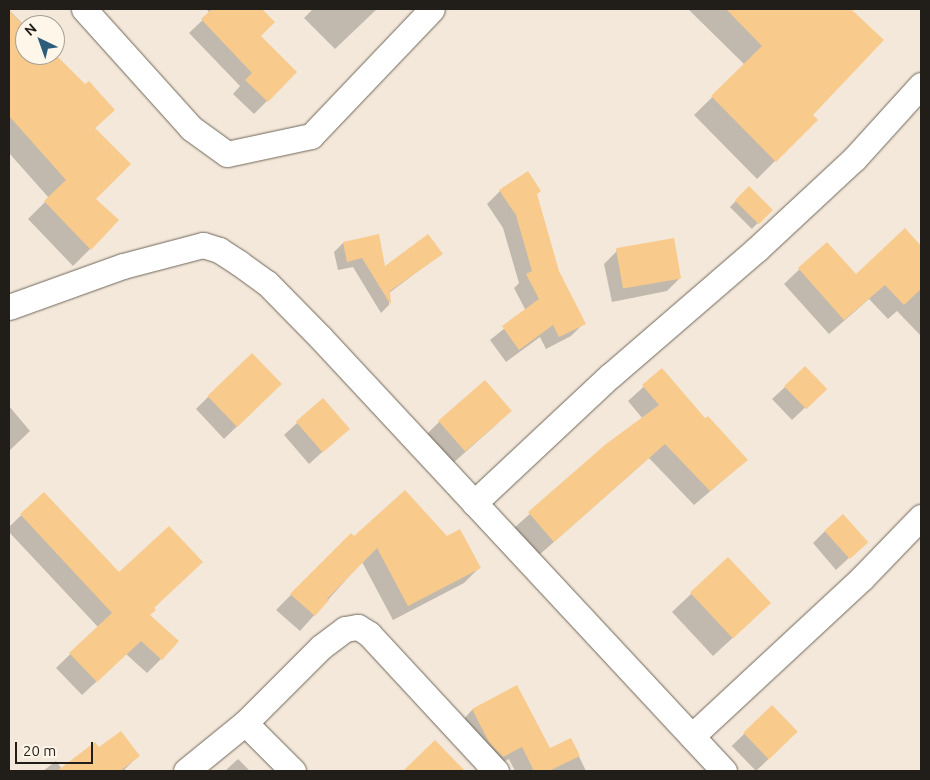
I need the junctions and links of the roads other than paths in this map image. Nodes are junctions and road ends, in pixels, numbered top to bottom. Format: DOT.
graph roads {
  1 [pos="84,9"];
  2 [pos="432,9"];
  3 [pos="921,86"];
  4 [pos="9,307"];
  5 [pos="474,503"];
  6 [pos="921,517"];
  7 [pos="245,723"];
  8 [pos="692,736"];
  9 [pos="186,771"];
  10 [pos="293,771"];
  11 [pos="496,771"];
  12 [pos="724,771"];
  1 -- 2 [label="street"];
  3 -- 5 [label="street"];
  4 -- 5 [label="street"];
  5 -- 8 [label="street"];
  6 -- 8 [label="street"];
  7 -- 9 [label="street"];
  7 -- 10 [label="street"];
  7 -- 11 [label="street"];
  8 -- 12 [label="street"];
}
